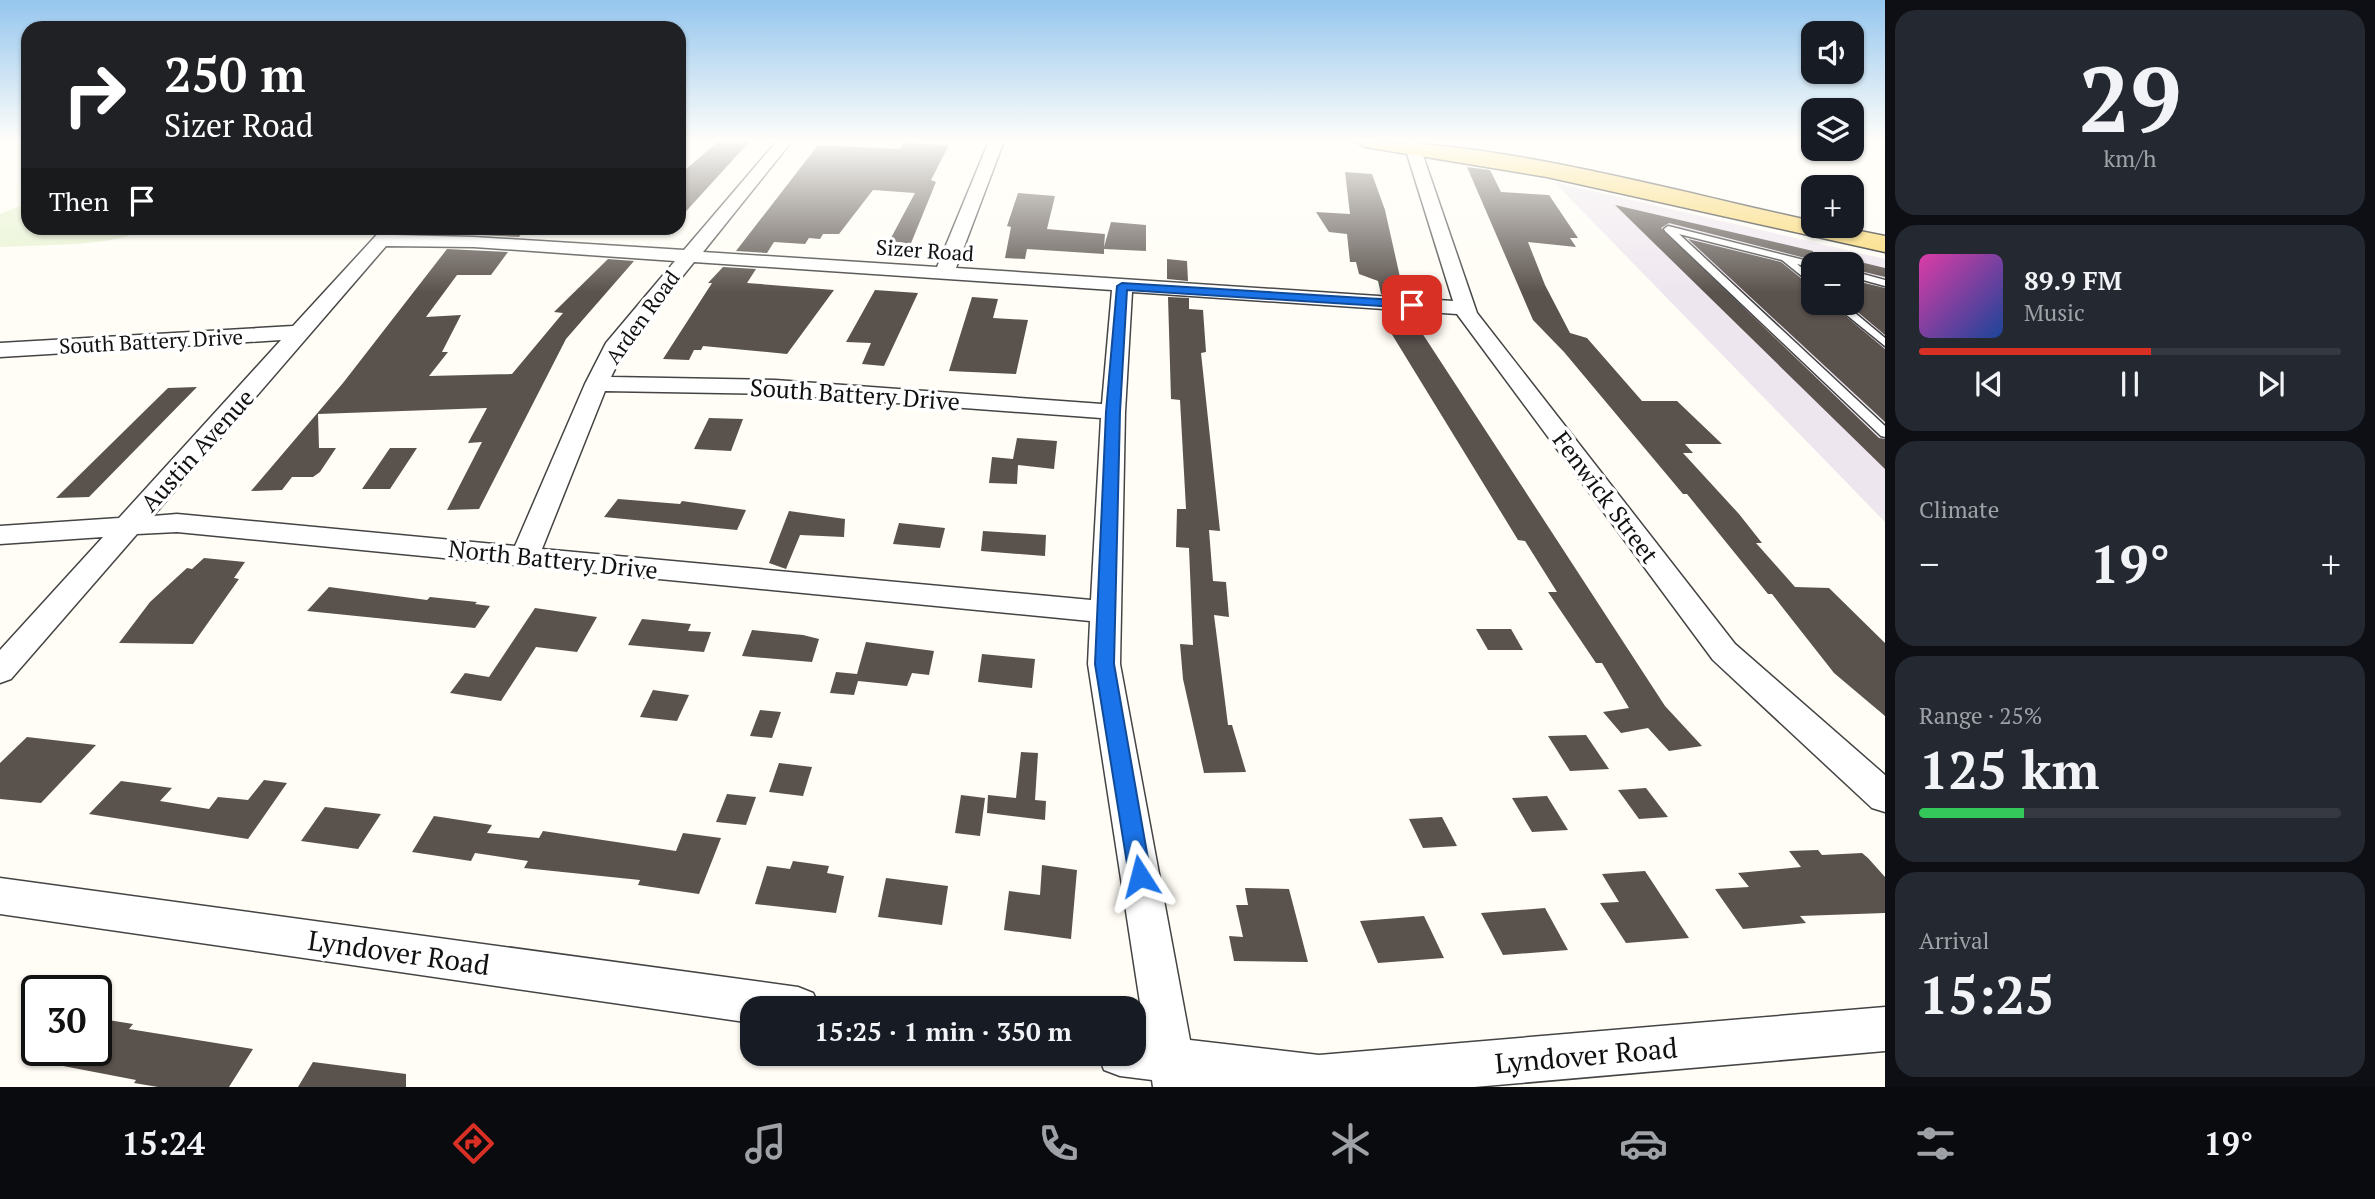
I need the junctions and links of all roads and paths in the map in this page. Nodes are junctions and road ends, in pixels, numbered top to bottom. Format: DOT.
graph roads {
  1 [pos="742,192"];
  2 [pos="977,192"];
  3 [pos="1432,192"];
  4 [pos="1648,192"];
  5 [pos="1699,192"];
  6 [pos="1801,213"];
  7 [pos="1864,228"];
  8 [pos="1885,232"];
  9 [pos="386,235"];
  10 [pos="396,235"];
  11 [pos="1885,244"];
  12 [pos="687,256"];
  13 [pos="1784,258"];
  14 [pos="1801,262"];
  15 [pos="1801,272"];
  16 [pos="944,274"];
  17 [pos="1864,277"];
  18 [pos="1885,283"];
  19 [pos="1122,286"];
  20 [pos="1464,308"];
  21 [pos="1851,315"];
  22 [pos="302,332"];
  23 [pos="1885,343"];
  24 [pos="0,350"];
  25 [pos="596,384"];
  26 [pos="1113,412"];
  27 [pos="1885,433"];
  28 [pos="128,527"];
  29 [pos="0,535"];
  30 [pos="524,557"];
  31 [pos="1106,612"];
  32 [pos="0,671"];
  33 [pos="1885,797"];
  34 [pos="0,896"];
  35 [pos="740,1000"];
  36 [pos="1885,1029"];
  37 [pos="1146,1063"];
  38 [pos="1174,1074"];
  1 -- 12 [label="street, Arden Road"];
  2 -- 16 [label="street"];
  3 -- 20 [label="street, Fenwick Street"];
  4 -- 11 [label="main road"];
  5 -- 6 [label="main road"];
  7 -- 8 [label="main road"];
  9 -- 22 [label="street, Austin Avenue"];
  10 -- 12 [label="street, Sizer Road"];
  12 -- 16 [label="street, Sizer Road"];
  12 -- 25 [label="street, Arden Road"];
  13 -- 14 [label="lane"];
  13 -- 15 [label="lane"];
  13 -- 27 [label="lane"];
  16 -- 19 [label="street, Sizer Road"];
  17 -- 18 [label="lane"];
  19 -- 20 [label="street, Sizer Road"];
  19 -- 26 [label="street"];
  20 -- 33 [label="street, Fenwick Street"];
  21 -- 23 [label="lane"];
  22 -- 24 [label="street, South Battery Drive"];
  22 -- 28 [label="street, Austin Avenue"];
  25 -- 26 [label="street, South Battery Drive"];
  25 -- 30 [label="street, Arden Road"];
  26 -- 31 [label="street"];
  28 -- 29 [label="street, North Battery Drive"];
  28 -- 30 [label="street, North Battery Drive"];
  28 -- 32 [label="street, Austin Avenue"];
  30 -- 31 [label="street, North Battery Drive"];
  31 -- 38 [label="street"];
  34 -- 35 [label="street, Lyndover Road"];
  36 -- 38 [label="street, Lyndover Road"];
  37 -- 38 [label="street, Lyndover Road"];
}
